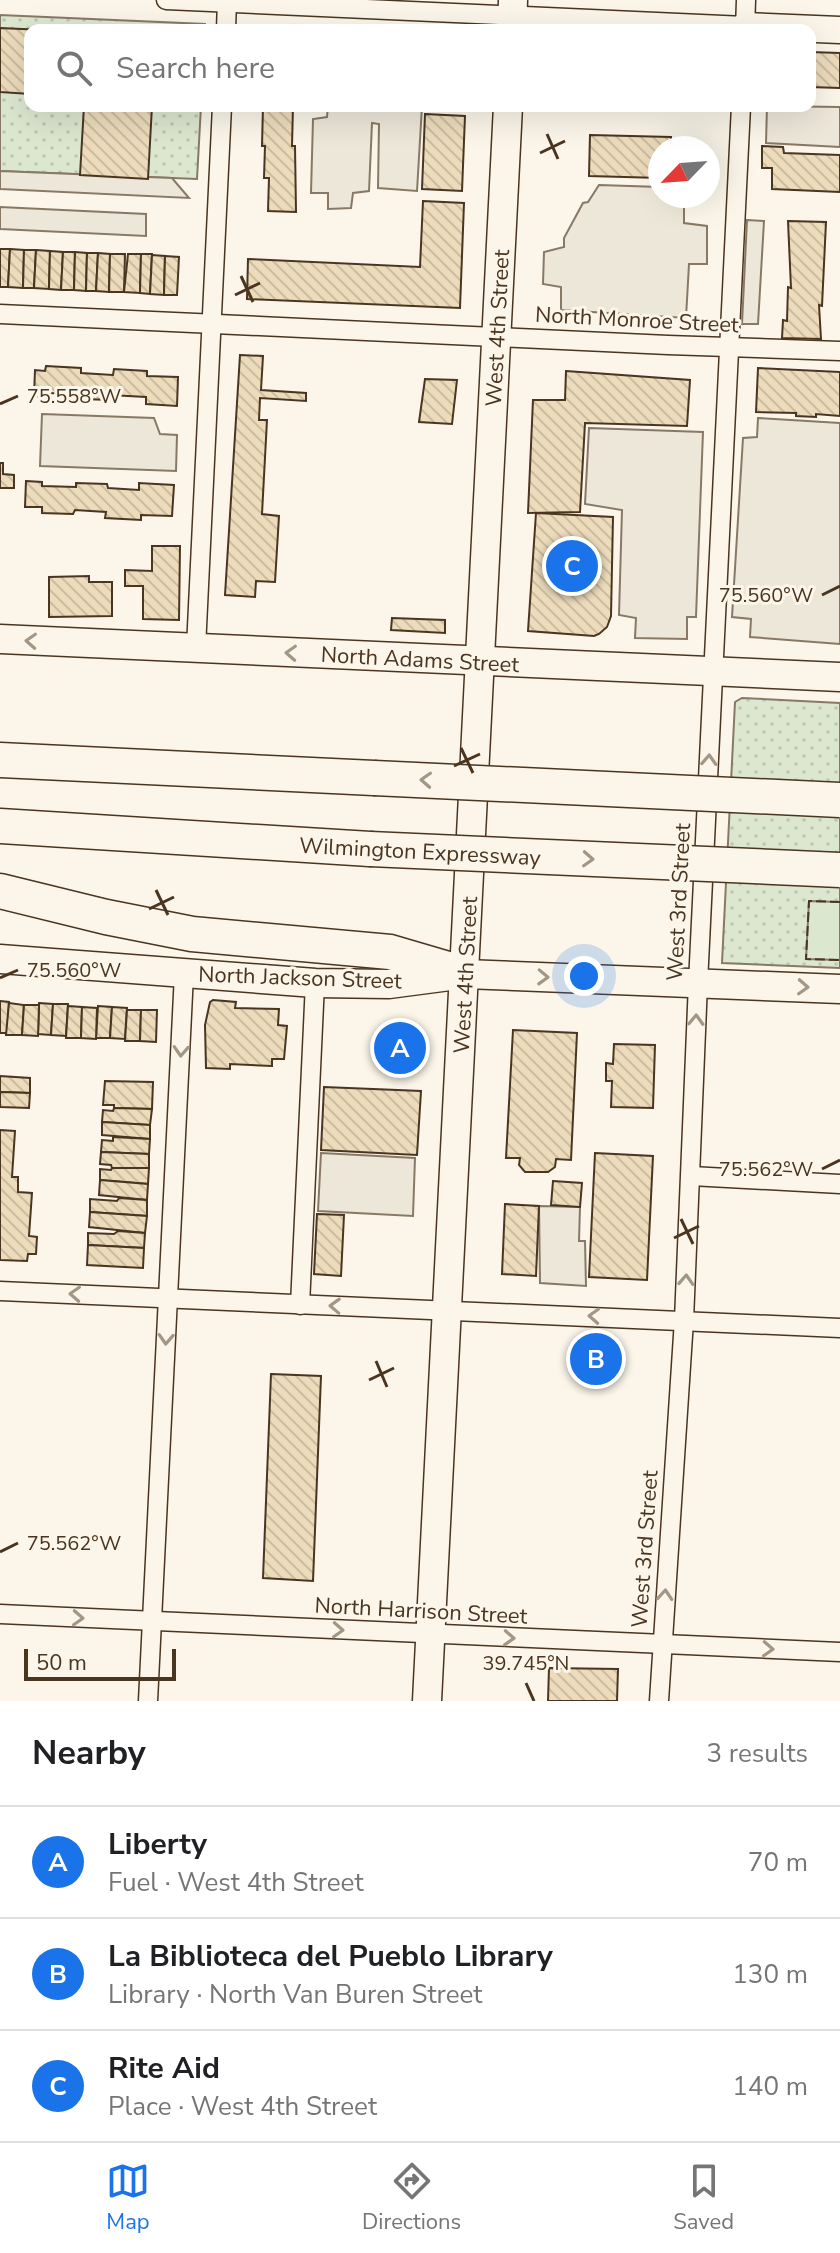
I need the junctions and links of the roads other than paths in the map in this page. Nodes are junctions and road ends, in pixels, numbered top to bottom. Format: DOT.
graph roads {
  1 [pos="166,0"];
  2 [pos="227,1"];
  3 [pos="513,15"];
  4 [pos="745,19"];
  5 [pos="226,24"];
  6 [pos="788,24"];
  7 [pos="816,27"];
  8 [pos="840,30"];
  9 [pos="222,112"];
  10 [pos="508,112"];
  11 [pos="741,112"];
  12 [pos="0,314"];
  13 [pos="211,324"];
  14 [pos="496,337"];
  15 [pos="728,348"];
  16 [pos="840,351"];
  17 [pos="0,639"];
  18 [pos="196,648"];
  19 [pos="480,662"];
  20 [pos="713,672"];
  21 [pos="840,677"];
  22 [pos="3,760"];
  23 [pos="840,800"];
  24 [pos="0,826"];
  25 [pos="840,870"];
  26 [pos="0,891"];
  27 [pos="0,959"];
  28 [pos="184,974"];
  29 [pos="465,974"];
  30 [pos="315,983"];
  31 [pos="698,983"];
  32 [pos="840,989"];
  33 [pos="691,1176"];
  34 [pos="840,1184"];
  35 [pos="0,1291"];
  36 [pos="168,1298"];
  37 [pos="300,1305"];
  38 [pos="447,1309"];
  39 [pos="684,1320"];
  40 [pos="840,1328"];
  41 [pos="0,1614"];
  42 [pos="152,1621"];
  43 [pos="431,1634"];
  44 [pos="662,1644"];
  45 [pos="840,1652"];
  46 [pos="148,1701"];
  47 [pos="427,1701"];
  48 [pos="659,1701"];
  1 -- 2 [label="street"];
  2 -- 3 [label="street"];
  2 -- 5 [label="street"];
  3 -- 4 [label="street"];
  4 -- 6 [label="street"];
  7 -- 8 [label="street"];
  9 -- 13 [label="street"];
  10 -- 14 [label="main road, West 4th Street"];
  11 -- 15 [label="street, West 3rd Street"];
  12 -- 13 [label="street, North Monroe Street"];
  13 -- 14 [label="street, North Monroe Street"];
  13 -- 18 [label="street"];
  14 -- 15 [label="street, North Monroe Street"];
  14 -- 19 [label="main road, West 4th Street"];
  15 -- 16 [label="street, North Monroe Street"];
  15 -- 20 [label="street, West 3rd Street"];
  18 -- 17 [label="main road, North Adams Street, one-way"];
  19 -- 18 [label="main road, North Adams Street, one-way"];
  19 -- 20 [label="main road, North Adams Street"];
  19 -- 29 [label="main road, West 4th Street"];
  20 -- 21 [label="main road, North Adams Street"];
  31 -- 20 [label="street, West 3rd Street, one-way"];
  23 -- 22 [label="highway, one-way, bridge"];
  24 -- 25 [label="highway, Wilmington Expressway, one-way, bridge"];
  26 -- 29 [label="highway"];
  27 -- 28 [label="main road, North Jackson Street"];
  28 -- 30 [label="main road, North Jackson Street"];
  28 -- 36 [label="street, one-way"];
  29 -- 30 [label="main road, North Jackson Street"];
  29 -- 31 [label="main road, North Jackson Street, one-way"];
  29 -- 38 [label="main road, West 4th Street"];
  30 -- 37 [label="street"];
  31 -- 32 [label="main road, North Jackson Street, one-way"];
  33 -- 31 [label="street, West 3rd Street, one-way"];
  33 -- 34 [label="street"];
  39 -- 33 [label="street, West 3rd Street, one-way"];
  36 -- 35 [label="street, one-way"];
  36 -- 37 [label="street"];
  36 -- 42 [label="street, one-way"];
  38 -- 37 [label="street, one-way"];
  39 -- 38 [label="street, one-way"];
  38 -- 43 [label="main road, West 4th Street"];
  39 -- 40 [label="street"];
  44 -- 39 [label="street, West 3rd Street, one-way"];
  41 -- 42 [label="street, North Harrison Street, one-way"];
  42 -- 43 [label="street, North Harrison Street, one-way"];
  42 -- 46 [label="street"];
  43 -- 44 [label="street, North Harrison Street, one-way"];
  43 -- 47 [label="main road, West 4th Street"];
  44 -- 45 [label="street, North Harrison Street, one-way"];
  44 -- 48 [label="street, West 3rd Street"];
}
